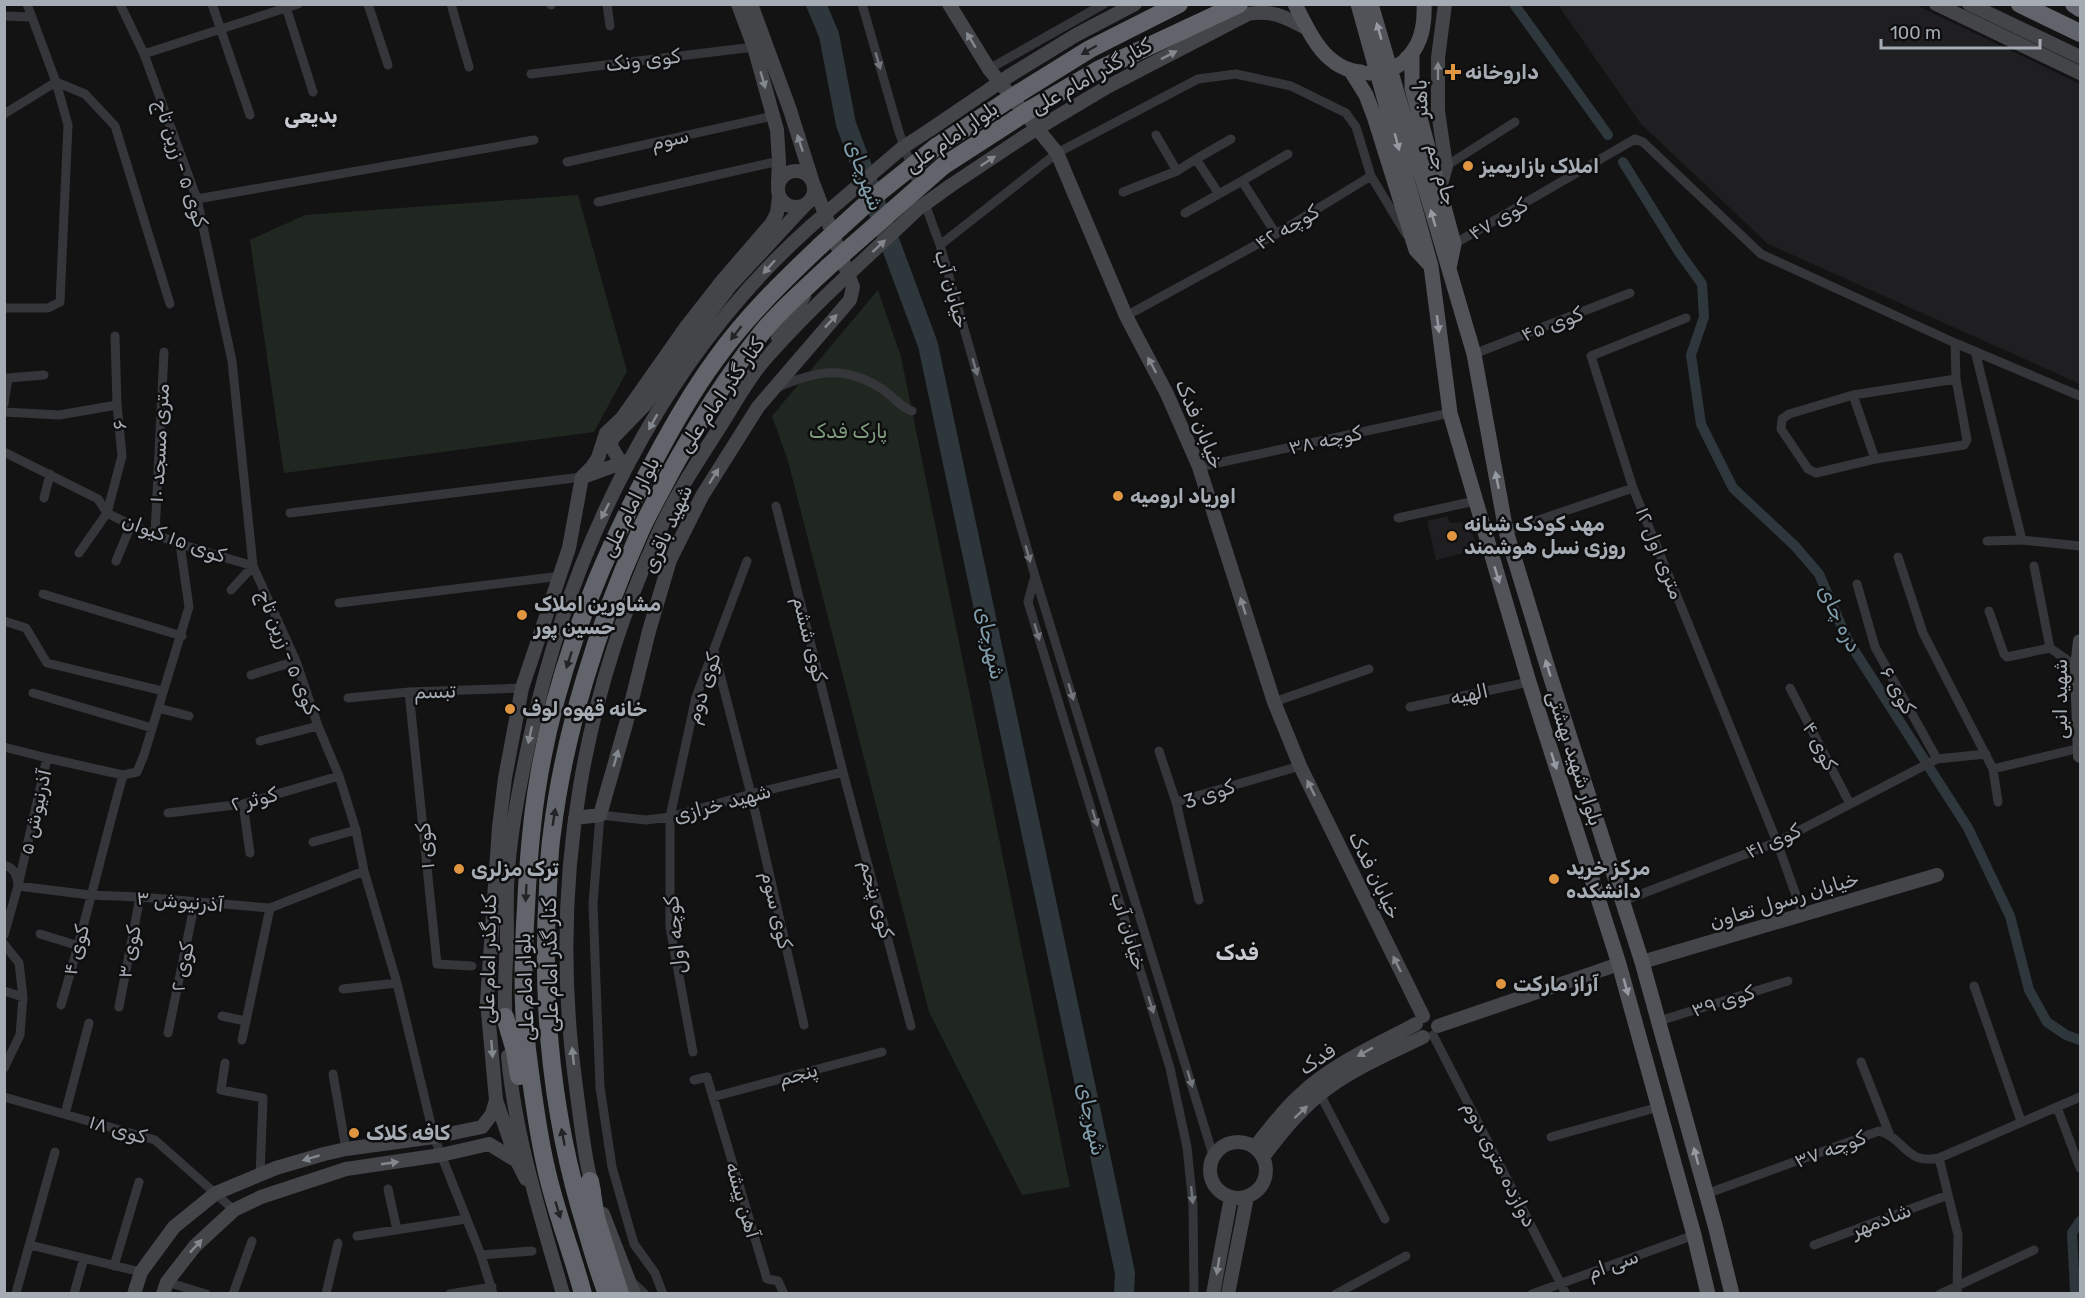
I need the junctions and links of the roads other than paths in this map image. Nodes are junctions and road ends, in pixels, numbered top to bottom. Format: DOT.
graph roads {
  1 [pos="27,4"];
  2 [pos="120,4"];
  3 [pos="212,4"];
  4 [pos="298,4"];
  5 [pos="368,4"];
  6 [pos="451,4"];
  7 [pos="607,4"];
  8 [pos="738,4"];
  9 [pos="751,4"];
  10 [pos="862,4"];
  11 [pos="950,4"];
  12 [pos="1104,4"];
  13 [pos="1135,4"];
  14 [pos="1179,4"];
  15 [pos="1239,4"];
  16 [pos="1295,4"];
  17 [pos="1358,4"];
  18 [pos="1371,4"];
  19 [pos="1424,4"];
  20 [pos="1445,4"];
  21 [pos="1936,4"];
  22 [pos="1969,4"];
  23 [pos="2020,4"];
  24 [pos="2074,4"];
  25 [pos="286,6"];
  26 [pos="2080,8"];
  27 [pos="4,16"];
  28 [pos="30,18"];
  29 [pos="610,26"];
  30 [pos="220,28"];
  31 [pos="1308,29"];
  32 [pos="2080,33"];
  33 [pos="754,47"];
  34 [pos="144,54"];
  35 [pos="2080,57"];
  36 [pos="1407,59"];
  37 [pos="388,65"];
  38 [pos="469,67"];
  39 [pos="989,69"];
  40 [pos="1351,71"];
  41 [pos="2080,73"];
  42 [pos="531,74"];
  43 [pos="56,82"];
  44 [pos="314,92"];
  45 [pos="4,114"];
  46 [pos="250,115"];
  47 [pos="773,116"];
  48 [pos="1515,122"];
  49 [pos="1156,135"];
  50 [pos="933,138"];
  51 [pos="1231,139"];
  52 [pos="534,140"];
  53 [pos="1057,153"];
  54 [pos="1288,154"];
  55 [pos="1196,159"];
  56 [pos="780,161"];
  57 [pos="567,162"];
  58 [pos="1446,166"];
  59 [pos="1177,171"];
  60 [pos="1371,176"];
  61 [pos="1242,181"];
  62 [pos="778,183"];
  63 [pos="813,183"];
  64 [pos="1439,191"];
  65 [pos="1123,192"];
  66 [pos="1219,194"];
  67 [pos="779,197"];
  68 [pos="196,199"];
  69 [pos="598,202"];
  70 [pos="805,205"];
  71 [pos="1185,213"];
  72 [pos="1276,234"];
  73 [pos="1454,244"];
  74 [pos="940,245"];
  75 [pos="1416,250"];
  76 [pos="1431,266"];
  77 [pos="1448,271"];
  78 [pos="814,280"];
  79 [pos="1630,293"];
  80 [pos="170,304"];
  81 [pos="4,308"];
  82 [pos="1126,316"];
  83 [pos="1686,318"];
  84 [pos="115,336"];
  85 [pos="1955,343"];
  86 [pos="1975,351"];
  87 [pos="164,352"];
  88 [pos="1474,354"];
  89 [pos="760,365"];
  90 [pos="44,375"];
  91 [pos="6,378"];
  92 [pos="1956,379"];
  93 [pos="772,390"];
  94 [pos="1853,395"];
  95 [pos="2080,396"];
  96 [pos="4,404"];
  97 [pos="117,405"];
  98 [pos="912,411"];
  99 [pos="4,412"];
  100 [pos="1450,413"];
  101 [pos="4,453"];
  102 [pos="1875,459"];
  103 [pos="626,461"];
  104 [pos="1199,467"];
  105 [pos="50,474"];
  106 [pos="582,477"];
  107 [pos="1633,488"];
  108 [pos="44,498"];
  109 [pos="1475,501"];
  110 [pos="776,506"];
  111 [pos="107,513"];
  112 [pos="290,513"];
  113 [pos="1398,518"];
  114 [pos="131,525"];
  115 [pos="1506,531"];
  116 [pos="155,534"];
  117 [pos="2022,540"];
  118 [pos="1987,541"];
  119 [pos="180,543"];
  120 [pos="2080,546"];
  121 [pos="79,553"];
  122 [pos="1898,557"];
  123 [pos="116,561"];
  124 [pos="747,561"];
  125 [pos="253,566"];
  126 [pos="2034,566"];
  127 [pos="561,576"];
  128 [pos="1035,576"];
  129 [pos="1857,584"];
  130 [pos="231,590"];
  131 [pos="43,594"];
  132 [pos="339,603"];
  133 [pos="1989,611"];
  134 [pos="4,621"];
  135 [pos="182,636"];
  136 [pos="2080,641"];
  137 [pos="2050,648"];
  138 [pos="714,651"];
  139 [pos="296,661"];
  140 [pos="2077,667"];
  141 [pos="1369,669"];
  142 [pos="251,675"];
  143 [pos="1529,682"];
  144 [pos="522,688"];
  145 [pos="1790,688"];
  146 [pos="164,692"];
  147 [pos="408,692"];
  148 [pos="33,693"];
  149 [pos="348,698"];
  150 [pos="1274,702"];
  151 [pos="1410,707"];
  152 [pos="158,708"];
  153 [pos="189,716"];
  154 [pos="318,726"];
  155 [pos="152,728"];
  156 [pos="260,741"];
  157 [pos="4,747"];
  158 [pos="1160,750"];
  159 [pos="2080,752"];
  160 [pos="1986,754"];
  161 [pos="509,756"];
  162 [pos="47,758"];
  163 [pos="1937,759"];
  164 [pos="1300,766"];
  165 [pos="1993,770"];
  166 [pos="843,772"];
  167 [pos="123,775"];
  168 [pos="339,776"];
  169 [pos="519,789"];
  170 [pos="751,794"];
  171 [pos="1176,802"];
  172 [pos="1998,802"];
  173 [pos="243,804"];
  174 [pos="1850,804"];
  175 [pos="168,813"];
  176 [pos="600,815"];
  177 [pos="575,818"];
  178 [pos="670,818"];
  179 [pos="499,826"];
  180 [pos="356,830"];
  181 [pos="313,842"];
  182 [pos="1777,842"];
  183 [pos="250,853"];
  184 [pos="4,865"];
  185 [pos="364,871"];
  186 [pos="1937,875"];
  187 [pos="18,886"];
  188 [pos="90,895"];
  189 [pos="140,897"];
  190 [pos="1199,900"];
  191 [pos="195,902"];
  192 [pos="1623,902"];
  193 [pos="270,908"];
  194 [pos="1803,915"];
  195 [pos="40,934"];
  196 [pos="4,935"];
  197 [pos="4,944"];
  198 [pos="79,946"];
  199 [pos="1642,962"];
  200 [pos="1619,964"];
  201 [pos="472,966"];
  202 [pos="1788,981"];
  203 [pos="397,983"];
  204 [pos="1974,986"];
  205 [pos="343,989"];
  206 [pos="4,991"];
  207 [pos="23,998"];
  208 [pos="61,1005"];
  209 [pos="119,1007"];
  210 [pos="222,1016"];
  211 [pos="505,1017"];
  212 [pos="1419,1020"];
  213 [pos="245,1021"];
  214 [pos="1659,1021"];
  215 [pos="89,1023"];
  216 [pos="804,1025"];
  217 [pos="911,1026"];
  218 [pos="1431,1032"];
  219 [pos="168,1033"];
  220 [pos="242,1040"];
  221 [pos="693,1052"];
  222 [pos="882,1052"];
  223 [pos="1862,1062"];
  224 [pos="225,1063"];
  225 [pos="4,1068"];
  226 [pos="333,1074"];
  227 [pos="694,1080"];
  228 [pos="1320,1094"];
  229 [pos="713,1096"];
  230 [pos="4,1097"];
  231 [pos="2080,1097"];
  232 [pos="496,1100"];
  233 [pos="1659,1107"];
  234 [pos="2057,1107"];
  235 [pos="65,1114"];
  236 [pos="2021,1121"];
  237 [pos="1888,1133"];
  238 [pos="434,1137"];
  239 [pos="1551,1137"];
  240 [pos="346,1149"];
  241 [pos="55,1152"];
  242 [pos="1259,1152"];
  243 [pos="441,1155"];
  244 [pos="1213,1155"];
  245 [pos="1938,1158"];
  246 [pos="517,1161"];
  247 [pos="2080,1168"];
  248 [pos="546,1170"];
  249 [pos="260,1175"];
  250 [pos="590,1181"];
  251 [pos="139,1182"];
  252 [pos="388,1189"];
  253 [pos="216,1193"];
  254 [pos="1706,1194"];
  255 [pos="1948,1195"];
  256 [pos="1231,1197"];
  257 [pos="1247,1197"];
  258 [pos="539,1206"];
  259 [pos="234,1210"];
  260 [pos="466,1219"];
  261 [pos="1385,1219"];
  262 [pos="1715,1225"];
  263 [pos="397,1230"];
  264 [pos="1694,1234"];
  265 [pos="357,1236"];
  266 [pos="252,1241"];
  267 [pos="338,1243"];
  268 [pos="30,1245"];
  269 [pos="1814,1245"];
  270 [pos="2034,1250"];
  271 [pos="532,1251"];
  272 [pos="481,1255"];
  273 [pos="1406,1256"];
  274 [pos="84,1258"];
  275 [pos="114,1266"];
  276 [pos="141,1272"];
  277 [pos="1561,1283"];
  278 [pos="625,1287"];
  279 [pos="165,1288"];
  280 [pos="492,1290"];
  281 [pos="1957,1290"];
  282 [pos="16,1293"];
  283 [pos="74,1293"];
  284 [pos="134,1293"];
  285 [pos="206,1293"];
  286 [pos="233,1293"];
  287 [pos="326,1293"];
  288 [pos="450,1293"];
  289 [pos="563,1293"];
  290 [pos="583,1293"];
  291 [pos="607,1293"];
  292 [pos="634,1293"];
  293 [pos="645,1293"];
  294 [pos="663,1293"];
  295 [pos="784,1293"];
  296 [pos="1194,1293"];
  297 [pos="1213,1293"];
  298 [pos="1227,1293"];
  299 [pos="1336,1293"];
  300 [pos="1532,1293"];
  301 [pos="1566,1293"];
  302 [pos="1708,1293"];
  303 [pos="1732,1293"];
  304 [pos="1940,1293"];
  1 -- 28 [label="street"];
  2 -- 34 [label="street, کوی ۵ - زرین تاج"];
  3 -- 30 [label="street"];
  4 -- 25 [label="street"];
  5 -- 37 [label="street"];
  6 -- 38 [label="street"];
  7 -- 29 [label="street"];
  8 -- 33 [label="street"];
  63 -- 9 [label="street, شهید باقری, one-way"];
  10 -- 74 [label="street, خیابان آب, one-way"];
  39 -- 11 [label="street, خیابان فدک, one-way"];
  12 -- 39 [label="street"];
  13 -- 50 [label="street, کنار گذر امام علی, bridge"];
  14 -- 50 [label="highway, بلوار امام علی, one-way, bridge"];
  15 -- 78 [label="highway, بلوار امام علی, bridge"];
  16 -- 31 [label="main road"];
  17 -- 76 [label="main road, جام جم, one-way"];
  77 -- 18 [label="main road, جام جم, one-way"];
  19 -- 36 [label="main road"];
  58 -- 20 [label="street, باهنر, one-way"];
  21 -- 41 [label="street"];
  22 -- 35 [label="street"];
  23 -- 32 [label="highway"];
  24 -- 26 [label="highway"];
  25 -- 30 [label="street"];
  25 -- 44 [label="street"];
  27 -- 28 [label="street"];
  28 -- 43 [label="street"];
  30 -- 34 [label="street"];
  30 -- 46 [label="street"];
  31 -- 40 [label="main road"];
  89 -- 31 [label="street, کنار گذر امام علی, one-way, bridge"];
  33 -- 42 [label="street, کوی ونک"];
  33 -- 47 [label="street, one-way"];
  34 -- 68 [label="street, کوی ۵ - زرین تاج"];
  36 -- 40 [label="main road, bridge"];
  36 -- 64 [label="main road"];
  39 -- 53 [label="street, خیابان فدک"];
  40 -- 75 [label="main road"];
  43 -- 45 [label="street"];
  43 -- 80 [label="street"];
  43 -- 81 [label="street"];
  47 -- 56 [label="street"];
  47 -- 57 [label="street, سوم"];
  48 -- 58 [label="street"];
  49 -- 59 [label="street"];
  50 -- 103 [label="street, کنار گذر امام علی, one-way, bridge"];
  50 -- 248 [label="highway, بلوار امام علی, one-way, bridge"];
  51 -- 55 [label="street"];
  52 -- 68 [label="street"];
  53 -- 60 [label="street"];
  53 -- 74 [label="street"];
  53 -- 82 [label="street, خیابان فدک"];
  54 -- 61 [label="street"];
  55 -- 59 [label="street"];
  55 -- 66 [label="street"];
  56 -- 62 [label="street"];
  56 -- 69 [label="street"];
  58 -- 64 [label="street, باهنر"];
  59 -- 65 [label="street"];
  60 -- 72 [label="street, کوچه ۴۲"];
  60 -- 75 [label="street"];
  61 -- 66 [label="street"];
  61 -- 72 [label="street"];
  62 -- 63 [label="street"];
  62 -- 67 [label="street"];
  63 -- 70 [label="street"];
  93 -- 63 [label="street, شهید باقری, one-way"];
  64 -- 73 [label="main road"];
  66 -- 71 [label="street"];
  67 -- 70 [label="street"];
  67 -- 106 [label="street"];
  68 -- 125 [label="street, کوی ۵ - زرین تاج"];
  70 -- 103 [label="street"];
  72 -- 82 [label="street, کوچه ۴۲"];
  73 -- 77 [label="main road"];
  73 -- 85 [label="street, کوی ۴۷"];
  74 -- 128 [label="street, خیابان آب, one-way"];
  75 -- 76 [label="main road"];
  76 -- 100 [label="main road, بلوار شهید بهشتی, one-way"];
  77 -- 88 [label="main road, جام جم"];
  78 -- 89 [label="street"];
  291 -- 78 [label="highway, بلوار امام علی, one-way"];
  79 -- 88 [label="street, کوی ۴۵"];
  104 -- 82 [label="street, خیابان فدک, one-way"];
  83 -- 107 [label="street, ۱۲ متری اول"];
  84 -- 97 [label="street, ۶"];
  85 -- 86 [label="street"];
  85 -- 92 [label="street"];
  86 -- 95 [label="street"];
  86 -- 117 [label="street"];
  87 -- 116 [label="street, ۱۰ متری مسجد"];
  115 -- 88 [label="main road, بلوار شهید بهشتی, one-way"];
  89 -- 177 [label="street, کنار گذر امام علی"];
  90 -- 91 [label="street"];
  91 -- 96 [label="street"];
  92 -- 94 [label="street"];
  92 -- 102 [label="street"];
  93 -- 98 [label="street"];
  176 -- 93 [label="street, شهید باقری, one-way"];
  94 -- 102 [label="street"];
  94 -- 102 [label="street"];
  97 -- 99 [label="street"];
  97 -- 111 [label="street, ۶"];
  100 -- 104 [label="street, کوچه ۳۸"];
  100 -- 109 [label="main road, بلوار شهید بهشتی"];
  101 -- 105 [label="street, کوی ۱۵ کیوان"];
  103 -- 106 [label="street"];
  103 -- 169 [label="street, کنارگذر امام علی, one-way"];
  150 -- 104 [label="street, خیابان فدک, one-way"];
  105 -- 108 [label="street"];
  105 -- 111 [label="street, کوی ۱۵ کیوان"];
  106 -- 112 [label="street"];
  106 -- 127 [label="street"];
  107 -- 115 [label="street"];
  107 -- 182 [label="street, ۱۲ متری اول"];
  109 -- 113 [label="street"];
  109 -- 143 [label="main road, بلوار شهید بهشتی, one-way"];
  110 -- 166 [label="street, کوی ششم"];
  111 -- 114 [label="street, کوی ۱۵ کیوان"];
  111 -- 121 [label="street"];
  114 -- 116 [label="street, کوی ۱۵ کیوان"];
  114 -- 123 [label="street"];
  192 -- 115 [label="main road, بلوار شهید بهشتی, one-way"];
  116 -- 119 [label="street, کوی ۱۵ کیوان"];
  117 -- 118 [label="street"];
  117 -- 120 [label="street"];
  119 -- 125 [label="street, کوی ۱۵ کیوان"];
  119 -- 135 [label="street"];
  122 -- 160 [label="street"];
  124 -- 138 [label="street, کوی دوم"];
  125 -- 130 [label="street"];
  125 -- 139 [label="street, کوی ۵ - زرین تاج"];
  126 -- 137 [label="street"];
  127 -- 132 [label="street"];
  127 -- 144 [label="street"];
  128 -- 244 [label="street, خیابان آب, one-way"];
  128 -- 296 [label="street, خیابان آب, one-way"];
  129 -- 163 [label="street, کوی ۶"];
  131 -- 135 [label="street"];
  133 -- 137 [label="street"];
  134 -- 146 [label="street"];
  135 -- 146 [label="street"];
  136 -- 140 [label="street, شهید انبی"];
  137 -- 140 [label="street"];
  138 -- 170 [label="street, کوی سوم"];
  138 -- 178 [label="street, کوی دوم"];
  139 -- 142 [label="street"];
  139 -- 154 [label="street, کوی ۵ - زرین تاج"];
  140 -- 159 [label="street, شهید انبی"];
  141 -- 150 [label="street"];
  143 -- 151 [label="street, الهیه"];
  143 -- 200 [label="main road, بلوار شهید بهشتی, one-way"];
  144 -- 147 [label="street, تبسم"];
  144 -- 161 [label="street"];
  145 -- 174 [label="street, کوی ۴"];
  146 -- 152 [label="street"];
  147 -- 149 [label="street, تبسم"];
  147 -- 201 [label="street, کوی ۱"];
  148 -- 155 [label="street"];
  150 -- 164 [label="street, خیابان فدک"];
  152 -- 153 [label="street"];
  152 -- 155 [label="street"];
  154 -- 156 [label="street"];
  154 -- 168 [label="street, کوی ۵ - زرین تاج"];
  155 -- 167 [label="street"];
  157 -- 162 [label="street"];
  158 -- 171 [label="street"];
  159 -- 165 [label="street"];
  160 -- 163 [label="street"];
  160 -- 165 [label="street"];
  161 -- 169 [label="street"];
  161 -- 179 [label="street"];
  162 -- 167 [label="street"];
  162 -- 187 [label="street, آذرنیوش ۵"];
  163 -- 174 [label="street, کوی ۴۱"];
  164 -- 171 [label="street, کوی 3"];
  212 -- 164 [label="street, خیابان فدک, one-way"];
  165 -- 172 [label="street"];
  166 -- 170 [label="street, شهید خرازی"];
  166 -- 217 [label="street, کوی پنجم"];
  167 -- 188 [label="street, کوی ۴"];
  168 -- 173 [label="street, کوثر ۲"];
  168 -- 180 [label="street, کوی ۵ - زرین تاج"];
  169 -- 179 [label="street"];
  169 -- 211 [label="street, کنارگذر امام علی"];
  170 -- 178 [label="street, شهید خرازی"];
  170 -- 216 [label="street, کوی سوم"];
  171 -- 190 [label="street, کوی 3"];
  173 -- 175 [label="street, کوثر ۲"];
  173 -- 183 [label="street"];
  174 -- 182 [label="street, کوی ۴۱"];
  176 -- 177 [label="street"];
  176 -- 178 [label="street, شهید خرازی"];
  176 -- 294 [label="street"];
  250 -- 177 [label="street, کنار گذر امام علی, one-way"];
  178 -- 221 [label="street, کوچه اول"];
  179 -- 232 [label="street, one-way"];
  180 -- 181 [label="street"];
  180 -- 185 [label="street, کوی ۵ - زرین تاج"];
  182 -- 192 [label="street, کوی ۴۱"];
  182 -- 194 [label="street, ۱۲ متری اول"];
  184 -- 187 [label="street"];
  185 -- 193 [label="street, آذرنیوش ۳"];
  185 -- 203 [label="street, کوی ۵ - زرین تاج"];
  186 -- 194 [label="street, خیابان رسول تعاون"];
  187 -- 188 [label="street, آذرنیوش ۳"];
  187 -- 196 [label="street, آذرنیوش ۵"];
  188 -- 189 [label="street, آذرنیوش ۳"];
  188 -- 198 [label="street, کوی ۴"];
  189 -- 191 [label="street, آذرنیوش ۳"];
  189 -- 209 [label="street, کوی ۳"];
  191 -- 193 [label="street, آذرنیوش ۳"];
  191 -- 219 [label="street, کوی ۲"];
  192 -- 199 [label="main road, بلوار شهید بهشتی"];
  193 -- 213 [label="street"];
  194 -- 199 [label="street, خیابان رسول تعاون"];
  195 -- 198 [label="street"];
  197 -- 207 [label="street"];
  198 -- 208 [label="street, کوی ۴"];
  199 -- 214 [label="main road, بلوار شهید بهشتی"];
  200 -- 218 [label="street, فدک"];
  200 -- 233 [label="main road, بلوار شهید بهشتی, one-way"];
  202 -- 214 [label="street, کوی ۳۹"];
  203 -- 205 [label="street"];
  203 -- 238 [label="street, کوی ۵ - زرین تاج"];
  204 -- 236 [label="street"];
  206 -- 207 [label="street"];
  207 -- 225 [label="street"];
  210 -- 213 [label="street"];
  211 -- 248 [label="highway"];
  211 -- 258 [label="street, کنارگذر امام علی"];
  212 -- 218 [label="street, خیابان فدک"];
  212 -- 218 [label="street"];
  212 -- 242 [label="street, فدک, one-way"];
  213 -- 220 [label="street"];
  254 -- 214 [label="main road, بلوار شهید بهشتی, one-way"];
  215 -- 235 [label="street"];
  218 -- 228 [label="street, فدک"];
  218 -- 277 [label="street, دوازده متری دوم"];
  222 -- 229 [label="street, پنجم"];
  223 -- 237 [label="street"];
  224 -- 249 [label="street"];
  226 -- 240 [label="street"];
  227 -- 229 [label="street"];
  242 -- 228 [label="street, فدک, one-way"];
  228 -- 261 [label="street"];
  229 -- 295 [label="street, آهن پیشه"];
  230 -- 235 [label="street, کوی ۱۸"];
  231 -- 234 [label="street"];
  232 -- 238 [label="street"];
  232 -- 246 [label="street"];
  233 -- 239 [label="street"];
  233 -- 264 [label="main road, بلوار شهید بهشتی"];
  234 -- 236 [label="street"];
  234 -- 247 [label="street"];
  235 -- 253 [label="street, کوی ۱۸"];
  236 -- 245 [label="street"];
  237 -- 245 [label="street, کوچه ۳۷"];
  237 -- 254 [label="street, کوچه ۳۷"];
  238 -- 240 [label="street"];
  238 -- 243 [label="street, کوی ۵ - زرین تاج"];
  240 -- 249 [label="street, one-way"];
  241 -- 268 [label="street"];
  242 -- 244 [label="street"];
  242 -- 257 [label="street"];
  243 -- 246 [label="street"];
  259 -- 243 [label="street, one-way"];
  243 -- 260 [label="street, کوی ۵ - زرین تاج"];
  244 -- 256 [label="street"];
  245 -- 255 [label="street"];
  246 -- 258 [label="street"];
  248 -- 290 [label="highway, بلوار امام علی, one-way"];
  249 -- 253 [label="street"];
  250 -- 278 [label="highway"];
  251 -- 275 [label="street"];
  252 -- 263 [label="street"];
  253 -- 259 [label="street, کوی ۱۸"];
  253 -- 276 [label="street"];
  254 -- 262 [label="main road, بلوار شهید بهشتی"];
  255 -- 269 [label="street, شادمهر"];
  255 -- 281 [label="street"];
  256 -- 257 [label="street"];
  256 -- 297 [label="street, one-way"];
  257 -- 298 [label="street"];
  258 -- 289 [label="street, کنارگذر امام علی"];
  279 -- 259 [label="street, one-way"];
  260 -- 263 [label="street"];
  260 -- 272 [label="street, کوی ۵ - زرین تاج"];
  262 -- 264 [label="main road"];
  262 -- 303 [label="main road, بلوار شهید بهشتی"];
  263 -- 265 [label="street"];
  264 -- 277 [label="street, سی ام"];
  264 -- 302 [label="main road, بلوار شهید بهشتی"];
  266 -- 286 [label="street"];
  267 -- 287 [label="street"];
  268 -- 274 [label="street"];
  268 -- 282 [label="street"];
  270 -- 281 [label="street"];
  271 -- 272 [label="street"];
  272 -- 280 [label="street, کوی ۵ - زرین تاج"];
  273 -- 299 [label="street"];
  274 -- 275 [label="street"];
  274 -- 283 [label="street"];
  275 -- 276 [label="street"];
  276 -- 284 [label="street"];
  277 -- 300 [label="street, سی ام"];
  277 -- 301 [label="street, دوازده متری دوم"];
  278 -- 292 [label="street"];
  278 -- 293 [label="street"];
  279 -- 285 [label="street"];
  280 -- 288 [label="street"];
  281 -- 304 [label="street"];
}
